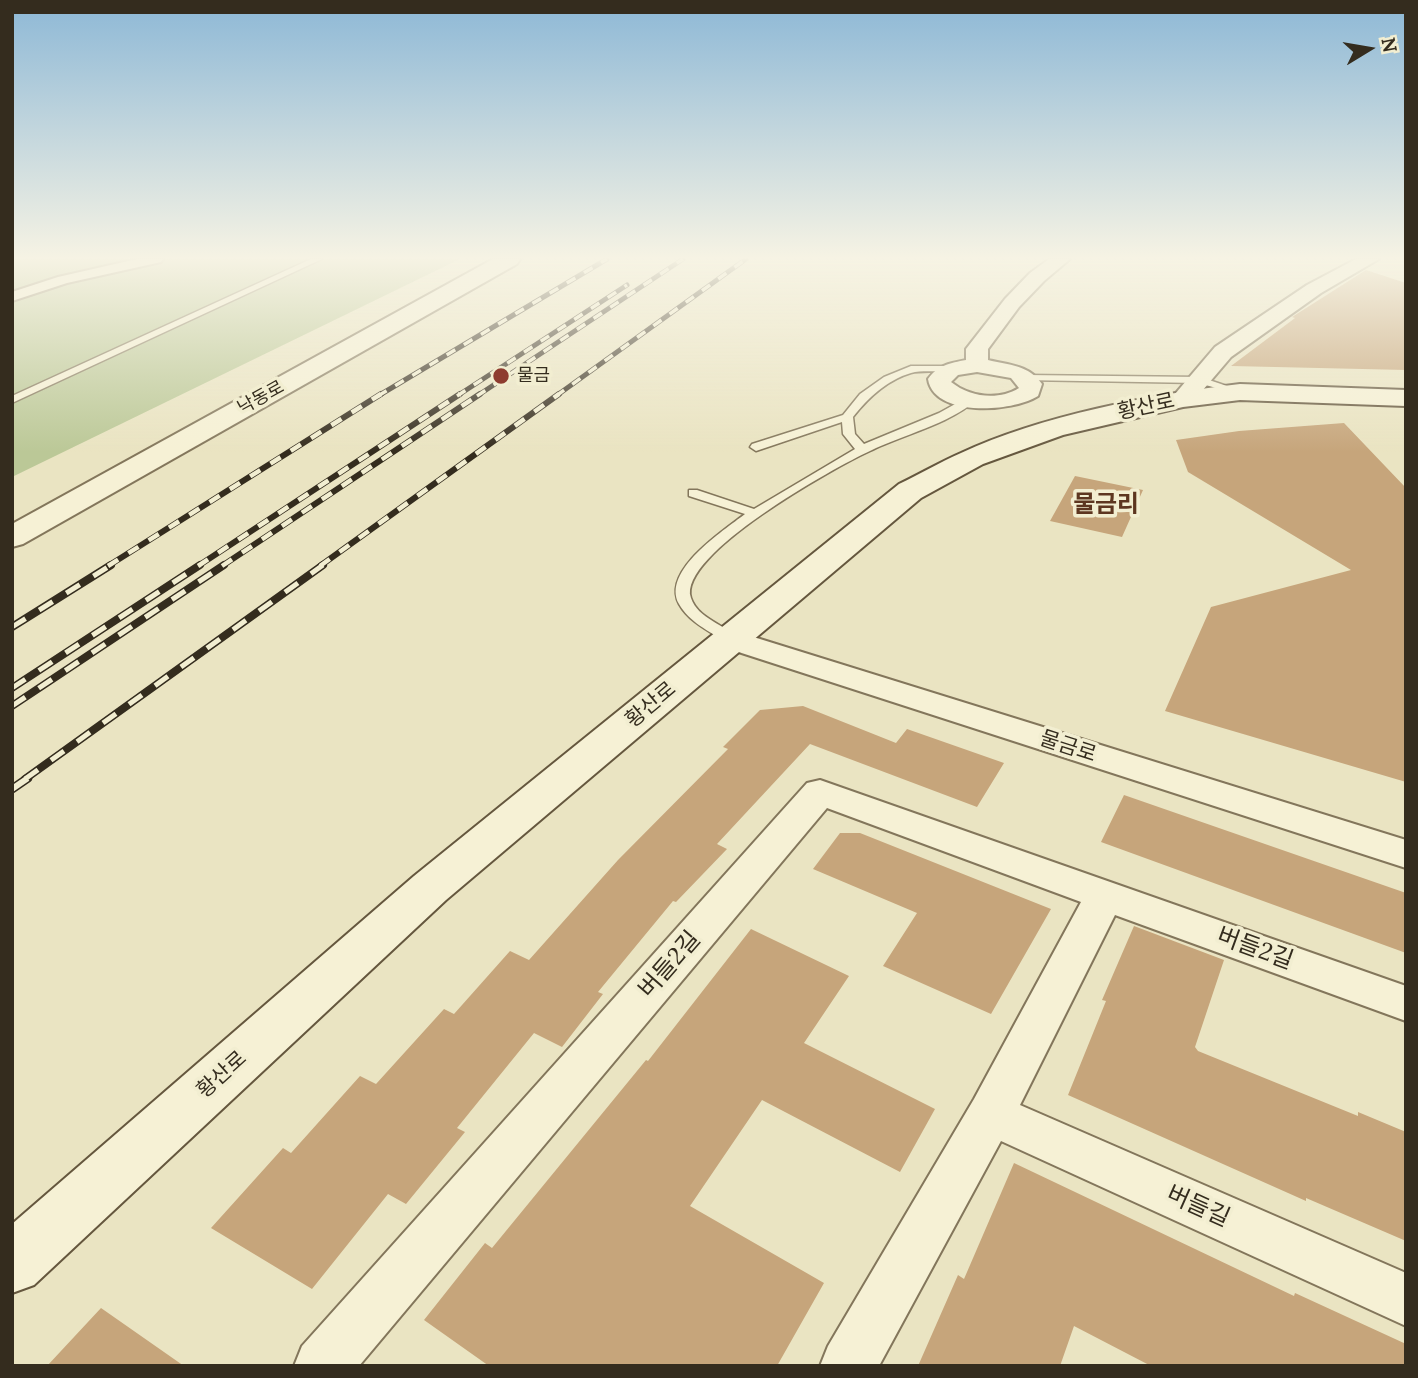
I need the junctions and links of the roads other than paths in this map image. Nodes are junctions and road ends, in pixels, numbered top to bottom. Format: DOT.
graph roads {
  1 [pos="178,323"];
  2 [pos="394,323"];
  3 [pos="997,323"];
  4 [pos="1264,323"];
  5 [pos="977,365"];
  6 [pos="951,369"];
  7 [pos="1026,378"];
  8 [pos="1191,389"];
  9 [pos="1406,398"];
  10 [pos="12,400"];
  11 [pos="970,400"];
  12 [pos="847,417"];
  13 [pos="756,447"];
  14 [pos="862,450"];
  15 [pos="693,493"];
  16 [pos="754,513"];
  17 [pos="12,537"];
  18 [pos="731,639"];
  19 [pos="1406,854"];
  20 [pos="1105,894"];
  21 [pos="1406,1004"];
  22 [pos="991,1114"];
  23 [pos="12,1264"];
  24 [pos="1406,1300"];
  25 [pos="322,1366"];
  26 [pos="848,1366"];
  1 -- 10 [label="lane"];
  2 -- 17 [label="main road, 낙동로"];
  3 -- 5 [label="street"];
  4 -- 8 [label="street"];
  5 -- 6 [label="street"];
  5 -- 7 [label="street"];
  6 -- 11 [label="street"];
  6 -- 12 [label="lane"];
  7 -- 8 [label="lane"];
  7 -- 11 [label="street"];
  8 -- 9 [label="main road, 황산로"];
  8 -- 18 [label="main road, 황산로"];
  11 -- 14 [label="lane"];
  12 -- 13 [label="lane"];
  12 -- 14 [label="lane"];
  14 -- 16 [label="lane"];
  15 -- 16 [label="lane"];
  16 -- 18 [label="lane"];
  18 -- 19 [label="street, 물금로"];
  18 -- 23 [label="main road, 황산로"];
  20 -- 21 [label="street, 버들2길"];
  20 -- 22 [label="street"];
  20 -- 25 [label="street, 버들2길"];
  22 -- 24 [label="street, 버들길"];
  22 -- 26 [label="street"];
}
